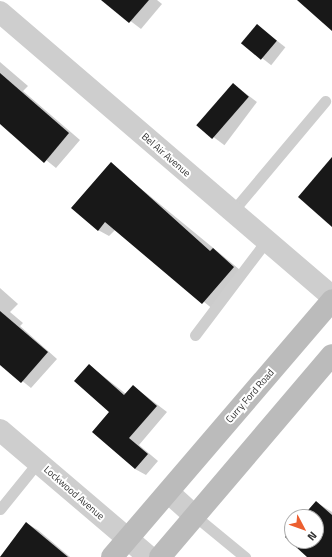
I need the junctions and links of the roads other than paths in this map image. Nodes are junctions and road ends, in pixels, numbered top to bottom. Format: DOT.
graph roads {
  1 [pos="0,12"];
  2 [pos="325,101"];
  3 [pos="232,212"];
  4 [pos="266,240"];
  5 [pos="332,298"];
  6 [pos="195,335"];
  7 [pos="332,355"];
  8 [pos="0,430"];
  9 [pos="38,462"];
  10 [pos="168,492"];
  11 [pos="0,509"];
  12 [pos="195,516"];
  13 [pos="128,539"];
  14 [pos="112,557"];
  15 [pos="149,557"];
  16 [pos="160,557"];
  17 [pos="245,557"];
  1 -- 3 [label="street, Bel Air Avenue"];
  2 -- 3 [label="lane"];
  3 -- 4 [label="street, Bel Air Avenue"];
  4 -- 5 [label="street, Bel Air Avenue"];
  4 -- 6 [label="lane"];
  5 -- 10 [label="main road, Curry Ford Road"];
  7 -- 12 [label="main road"];
  8 -- 9 [label="street, Lockwood Avenue"];
  9 -- 11 [label="lane"];
  9 -- 13 [label="street, Lockwood Avenue"];
  10 -- 12 [label="street"];
  10 -- 13 [label="main road, Curry Ford Road"];
  12 -- 16 [label="main road"];
  12 -- 17 [label="lane"];
  13 -- 14 [label="main road, Curry Ford Road"];
  13 -- 15 [label="street, Lockwood Avenue"];
}
